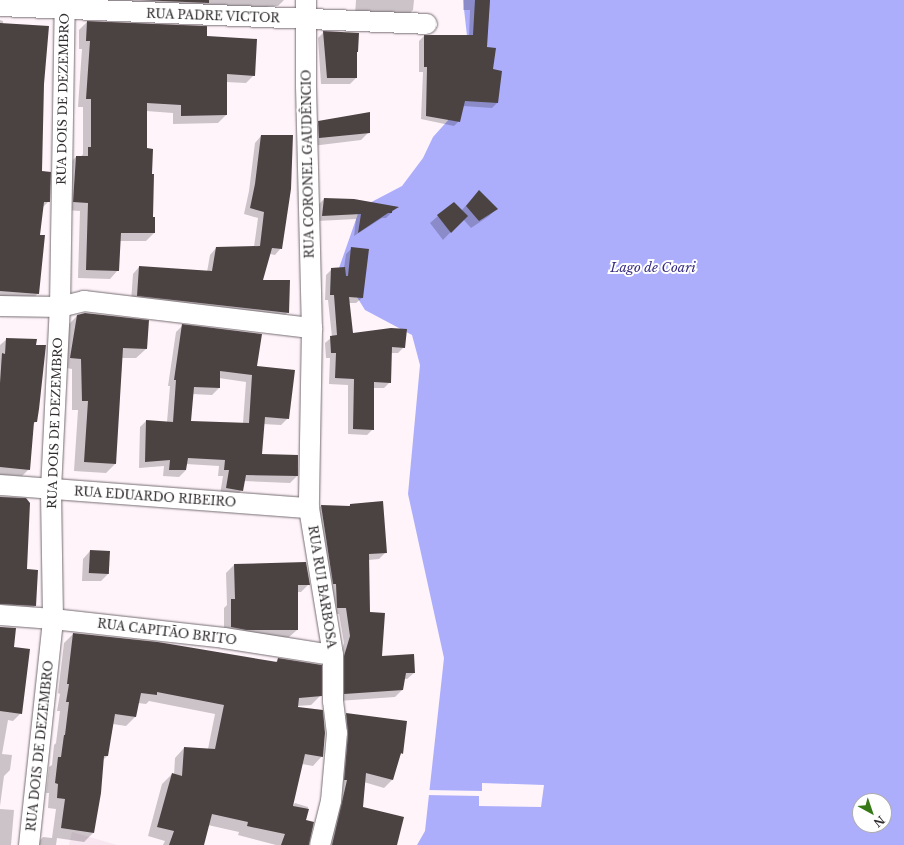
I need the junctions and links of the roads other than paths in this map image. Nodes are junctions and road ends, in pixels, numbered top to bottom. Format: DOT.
graph roads {
  1 [pos="306,0"];
  2 [pos="65,5"];
  3 [pos="0,6"];
  4 [pos="306,20"];
  5 [pos="427,24"];
  6 [pos="0,306"];
  7 [pos="60,307"];
  8 [pos="312,328"];
  9 [pos="0,485"];
  10 [pos="51,490"];
  11 [pos="309,508"];
  12 [pos="0,616"];
  13 [pos="53,619"];
  14 [pos="333,655"];
  15 [pos="29,845"];
  16 [pos="320,845"];
  1 -- 4 [label="street, RUA CORONEL GAUDÊNCIO"];
  2 -- 3 [label="street, RUA PADRE VICTOR"];
  2 -- 4 [label="street, RUA PADRE VICTOR"];
  2 -- 7 [label="street, RUA DOIS DE DEZEMBRO"];
  4 -- 5 [label="street, RUA PADRE VICTOR"];
  4 -- 8 [label="street, RUA CORONEL GAUDÊNCIO"];
  6 -- 7 [label="street"];
  7 -- 8 [label="street"];
  7 -- 10 [label="street, RUA DOIS DE DEZEMBRO"];
  8 -- 11 [label="street, RUA RUI BARBOSA"];
  9 -- 10 [label="street, RUA EDUARDO RIBEIRO"];
  10 -- 11 [label="street, RUA EDUARDO RIBEIRO"];
  10 -- 13 [label="street, RUA DOIS DE DEZEMBRO"];
  11 -- 14 [label="street, RUA RUI BARBOSA"];
  12 -- 13 [label="street, RUA CAPITÃO BRITO"];
  13 -- 14 [label="street, RUA CAPITÃO BRITO"];
  13 -- 15 [label="street, RUA DOIS DE DEZEMBRO"];
  14 -- 16 [label="street, RUA RUI BARBOSA"];
}
